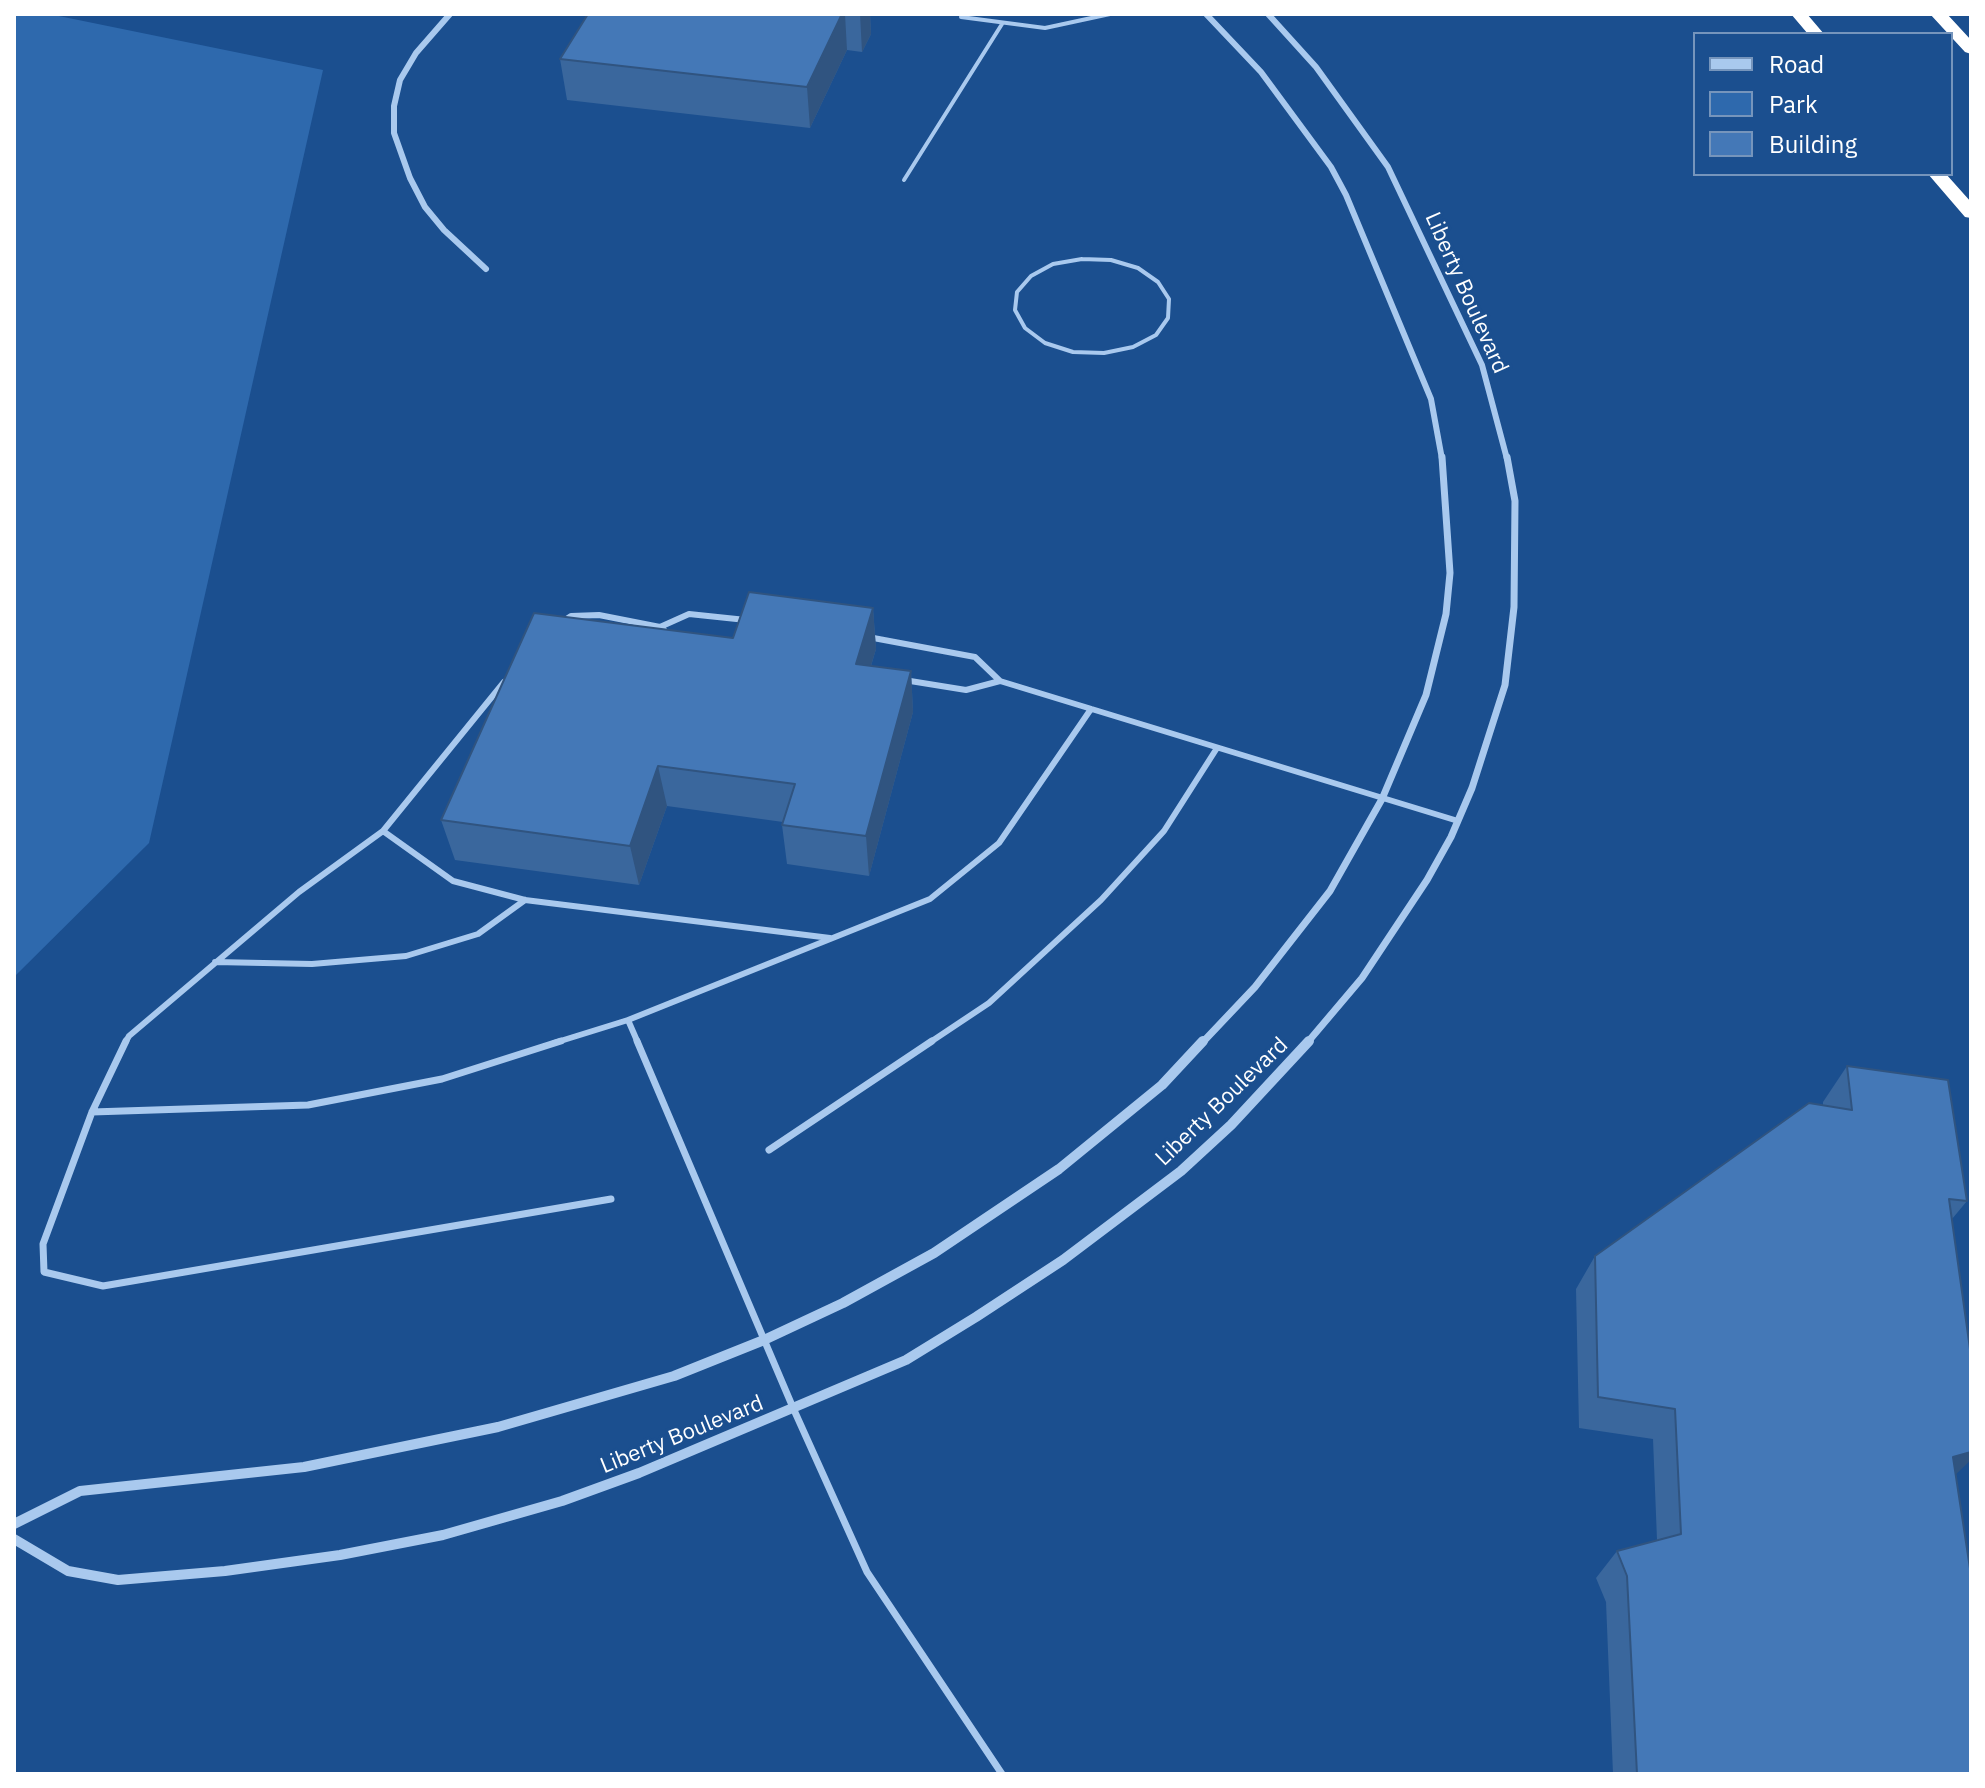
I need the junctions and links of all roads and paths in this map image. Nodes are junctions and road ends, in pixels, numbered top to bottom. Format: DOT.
graph roads {
  1 [pos="450,14"];
  2 [pos="1110,14"];
  3 [pos="1206,14"];
  4 [pos="1268,14"];
  5 [pos="1799,14"];
  6 [pos="1938,14"];
  7 [pos="961,17"];
  8 [pos="1002,24"];
  9 [pos="1814,32"];
  10 [pos="1971,49"];
  11 [pos="1939,176"];
  12 [pos="904,180"];
  13 [pos="1971,213"];
  14 [pos="1082,259"];
  15 [pos="486,269"];
  16 [pos="762,622"];
  17 [pos="558,625"];
  18 [pos="660,627"];
  19 [pos="671,636"];
  20 [pos="866,636"];
  21 [pos="514,670"];
  22 [pos="897,679"];
  23 [pos="1000,681"];
  24 [pos="1091,709"];
  25 [pos="1217,748"];
  26 [pos="1382,799"];
  27 [pos="1458,821"];
  28 [pos="383,831"];
  29 [pos="525,900"];
  30 [pos="832,938"];
  31 [pos="215,962"];
  32 [pos="628,1020"];
  33 [pos="92,1112"];
  34 [pos="769,1150"];
  35 [pos="611,1199"];
  36 [pos="764,1340"];
  37 [pos="794,1410"];
  38 [pos="14,1524"];
  39 [pos="14,1539"];
  40 [pos="1002,1774"];
  1 -- 15 [label="street"];
  2 -- 8 [label="lane"];
  3 -- 26 [label="street"];
  4 -- 27 [label="street, Liberty Boulevard"];
  5 -- 9 [label="highway"];
  6 -- 10 [label="highway"];
  7 -- 8 [label="lane"];
  8 -- 12 [label="lane"];
  11 -- 13 [label="highway"];
  14 -- 14 [label="lane"];
  16 -- 18 [label="lane"];
  17 -- 18 [label="lane"];
  18 -- 19 [label="lane"];
  20 -- 23 [label="lane"];
  21 -- 28 [label="lane"];
  22 -- 23 [label="lane"];
  23 -- 24 [label="lane"];
  24 -- 25 [label="lane"];
  24 -- 30 [label="lane"];
  25 -- 26 [label="lane"];
  25 -- 34 [label="lane"];
  26 -- 27 [label="lane"];
  26 -- 36 [label="street"];
  27 -- 37 [label="street, Liberty Boulevard"];
  28 -- 29 [label="lane"];
  28 -- 31 [label="lane"];
  29 -- 30 [label="lane"];
  29 -- 31 [label="lane"];
  30 -- 32 [label="lane"];
  31 -- 33 [label="lane"];
  32 -- 33 [label="lane"];
  32 -- 36 [label="lane"];
  33 -- 35 [label="lane"];
  36 -- 37 [label="lane"];
  36 -- 38 [label="street"];
  37 -- 39 [label="street, Liberty Boulevard"];
  37 -- 40 [label="lane"];
}
